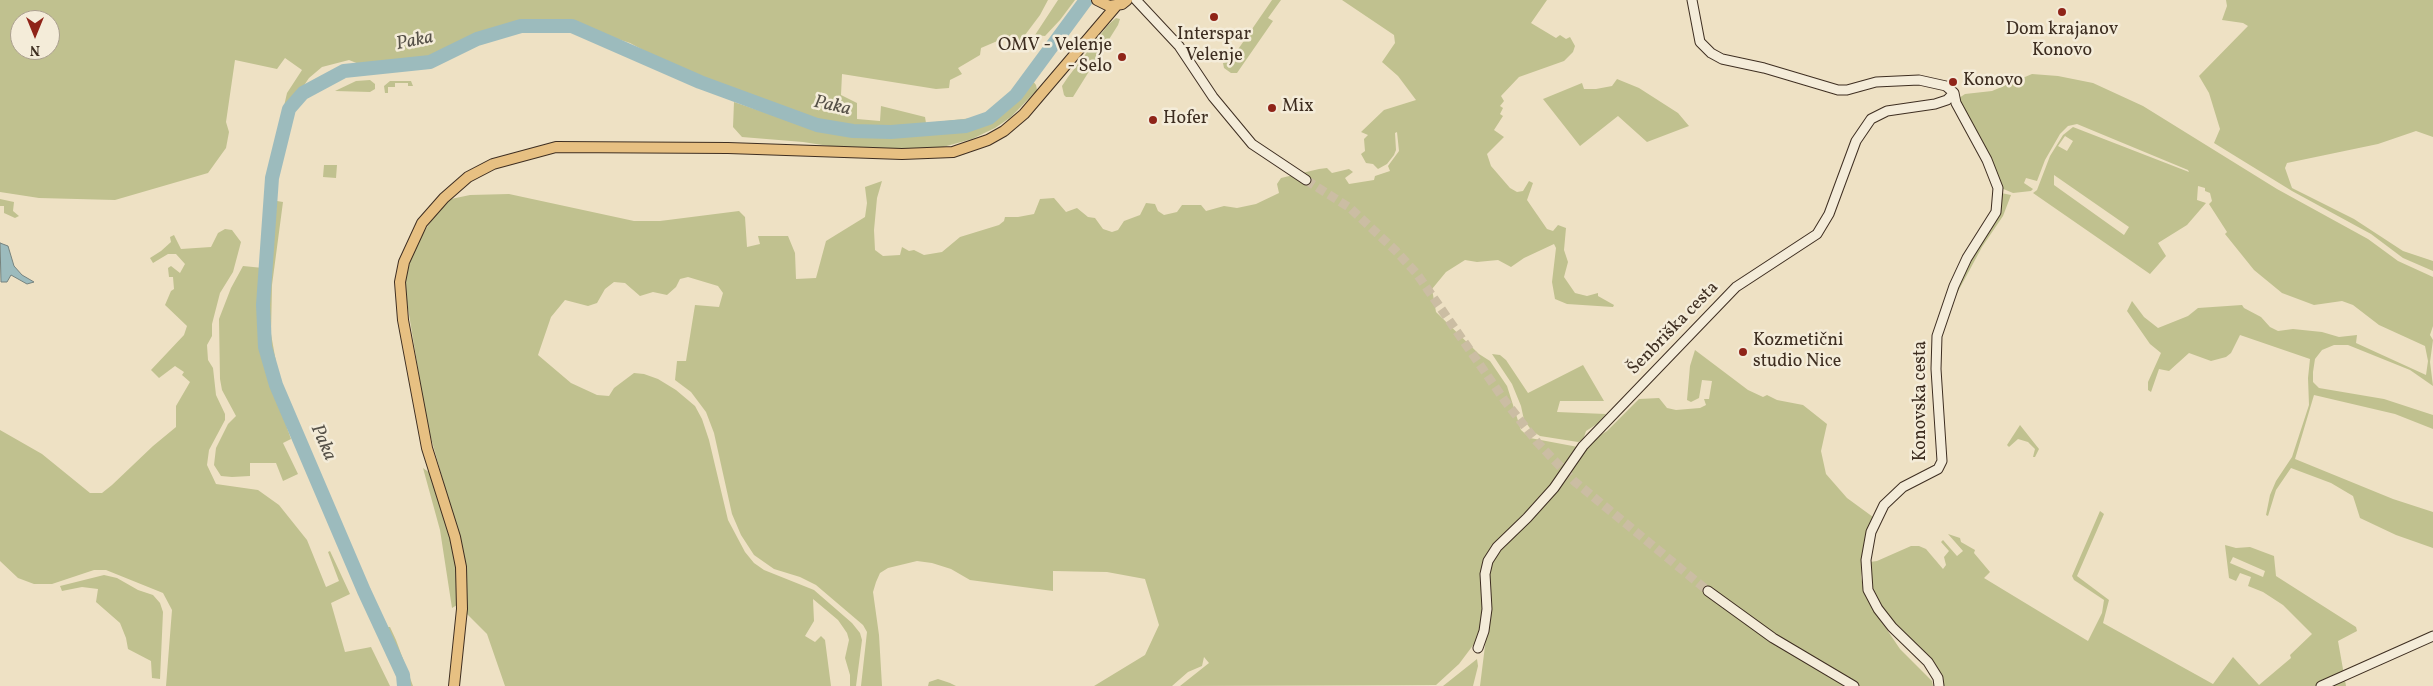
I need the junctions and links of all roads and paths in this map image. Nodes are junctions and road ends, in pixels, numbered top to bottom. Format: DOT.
graph roads {
  1 [pos="1127,0"];
  2 [pos="1136,0"];
  3 [pos="1692,0"];
  4 [pos="1100,2"];
  5 [pos="1116,6"];
  6 [pos="1100,24"];
  7 [pos="1954,93"];
  8 [pos="1306,180"];
  9 [pos="1708,591"];
  10 [pos="2433,636"];
  11 [pos="1478,648"];
  12 [pos="454,686"];
  13 [pos="1854,686"];
  14 [pos="1939,686"];
  15 [pos="2321,686"];
  1 -- 5 [label="main road"];
  2 -- 8 [label="street"];
  3 -- 7 [label="street"];
  4 -- 5 [label="main road"];
  4 -- 6 [label="main road"];
  5 -- 6 [label="main road"];
  6 -- 12 [label="main road"];
  7 -- 11 [label="street, Šenbriška cesta"];
  7 -- 14 [label="street, Konovska cesta"];
  9 -- 13 [label="street"];
  10 -- 15 [label="street"];
}
